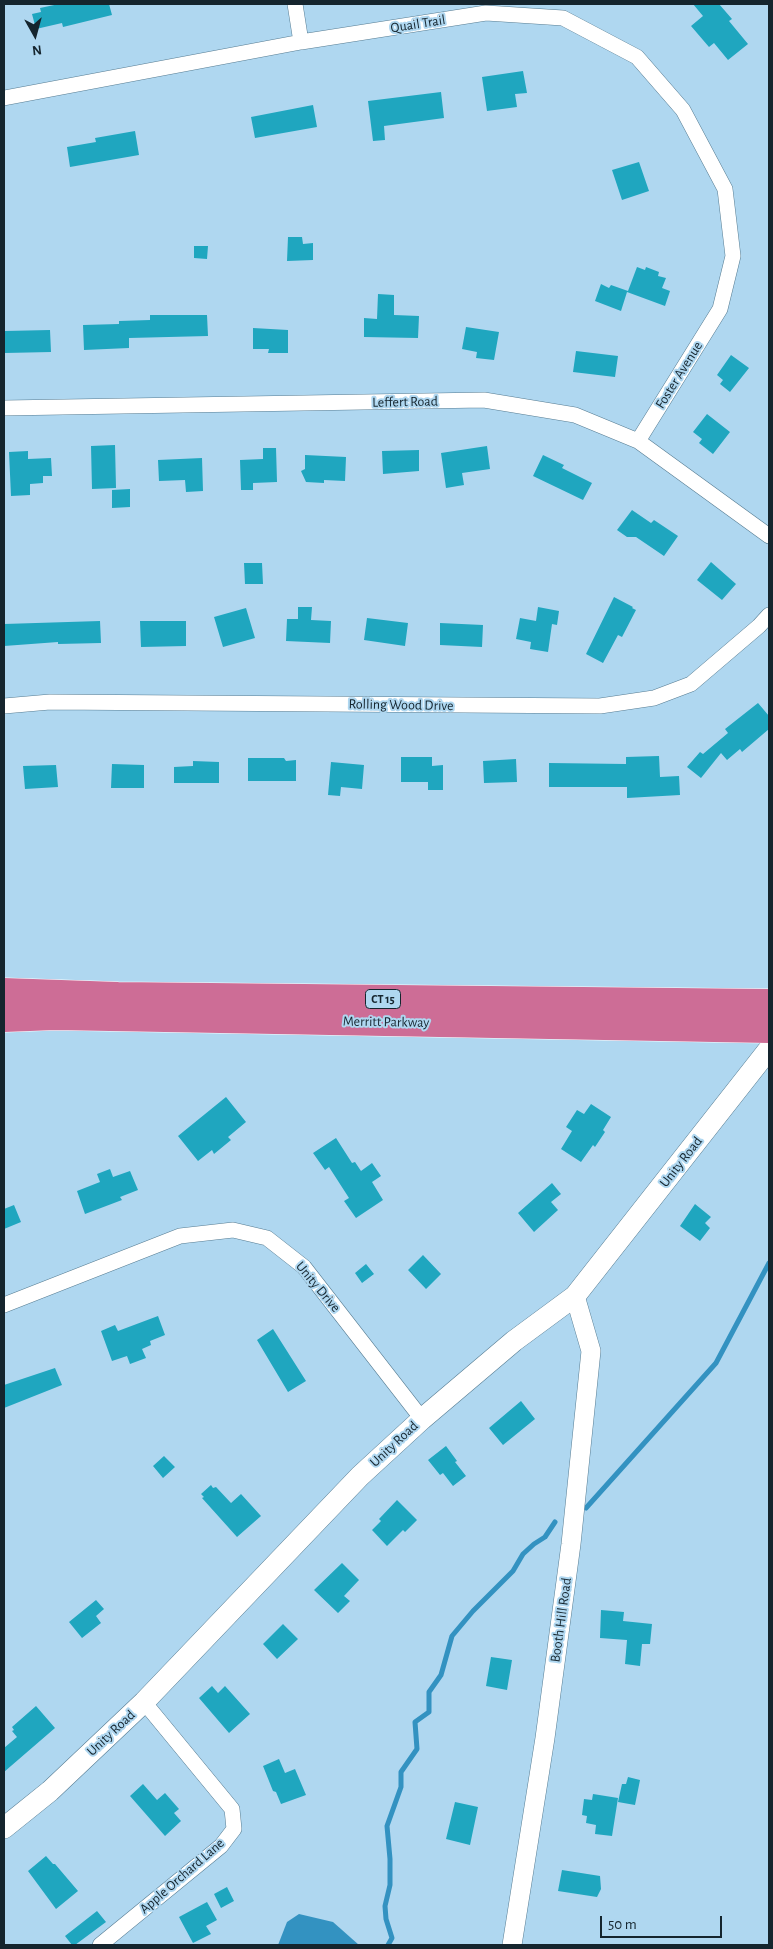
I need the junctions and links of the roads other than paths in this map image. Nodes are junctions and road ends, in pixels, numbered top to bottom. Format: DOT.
graph roads {
  1 [pos="295,4"];
  2 [pos="301,42"];
  3 [pos="4,98"];
  4 [pos="720,310"];
  5 [pos="4,408"];
  6 [pos="638,441"];
  7 [pos="769,536"];
  8 [pos="769,615"];
  9 [pos="4,706"];
  10 [pos="4,992"];
  11 [pos="766,1003"];
  12 [pos="4,1018"];
  13 [pos="760,1029"];
  14 [pos="769,1049"];
  15 [pos="575,1296"];
  16 [pos="4,1305"];
  17 [pos="422,1419"];
  18 [pos="144,1702"];
  19 [pos="4,1828"];
  20 [pos="100,1945"];
  21 [pos="512,1945"];
  1 -- 2 [label="street"];
  2 -- 3 [label="street, Quail Trail"];
  2 -- 4 [label="street, Quail Trail"];
  4 -- 6 [label="street, Foster Avenue"];
  5 -- 6 [label="street, Leffert Road"];
  6 -- 7 [label="street, Leffert Road"];
  8 -- 9 [label="street, Rolling Wood Drive"];
  10 -- 11 [label="highway, Merritt Parkway / CT 15"];
  12 -- 13 [label="highway, Merritt Parkway / CT 15"];
  14 -- 15 [label="main road, Unity Road"];
  15 -- 17 [label="main road, Unity Road"];
  15 -- 21 [label="street, Booth Hill Road"];
  16 -- 17 [label="street, Unity Drive"];
  17 -- 18 [label="main road, Unity Road"];
  18 -- 19 [label="main road, Unity Road"];
  18 -- 20 [label="street, Apple Orchard Lane"];
}
